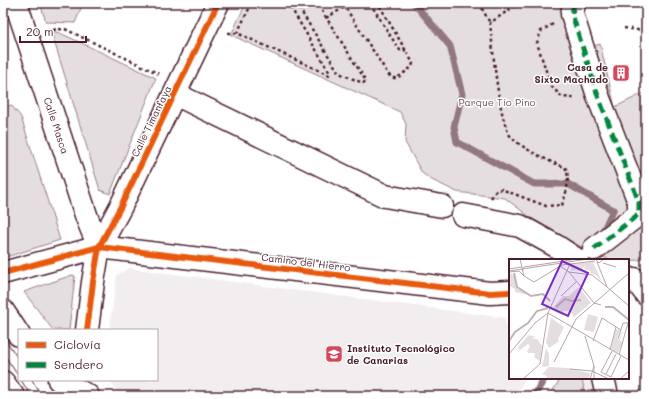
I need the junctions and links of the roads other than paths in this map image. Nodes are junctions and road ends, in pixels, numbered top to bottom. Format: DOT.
graph roads {
  1 [pos="16,3"];
  2 [pos="218,3"];
  3 [pos="573,8"];
  4 [pos="177,89"];
  5 [pos="442,206"];
  6 [pos="463,215"];
  7 [pos="100,247"];
  8 [pos="586,254"];
  9 [pos="3,272"];
  10 [pos="509,292"];
  11 [pos="3,311"];
  12 [pos="87,329"];
  13 [pos="18,334"];
  14 [pos="603,379"];
  15 [pos="62,381"];
  16 [pos="3,382"];
  17 [pos="83,389"];
  18 [pos="13,396"];
  19 [pos="607,396"];
  1 -- 7 [label="street, Calle Masca"];
  2 -- 4 [label="street, Calle Timanfaya"];
  3 -- 8 [label="street"];
  4 -- 5 [label="street"];
  4 -- 7 [label="street, Calle Timanfaya"];
  6 -- 8 [label="street"];
  7 -- 9 [label="street"];
  7 -- 10 [label="street, Camino del Hierro"];
  7 -- 12 [label="street, Calle Timanfaya"];
  11 -- 13 [label="street"];
  14 -- 19 [label="street"];
  15 -- 17 [label="street"];
  16 -- 18 [label="street"];
}
